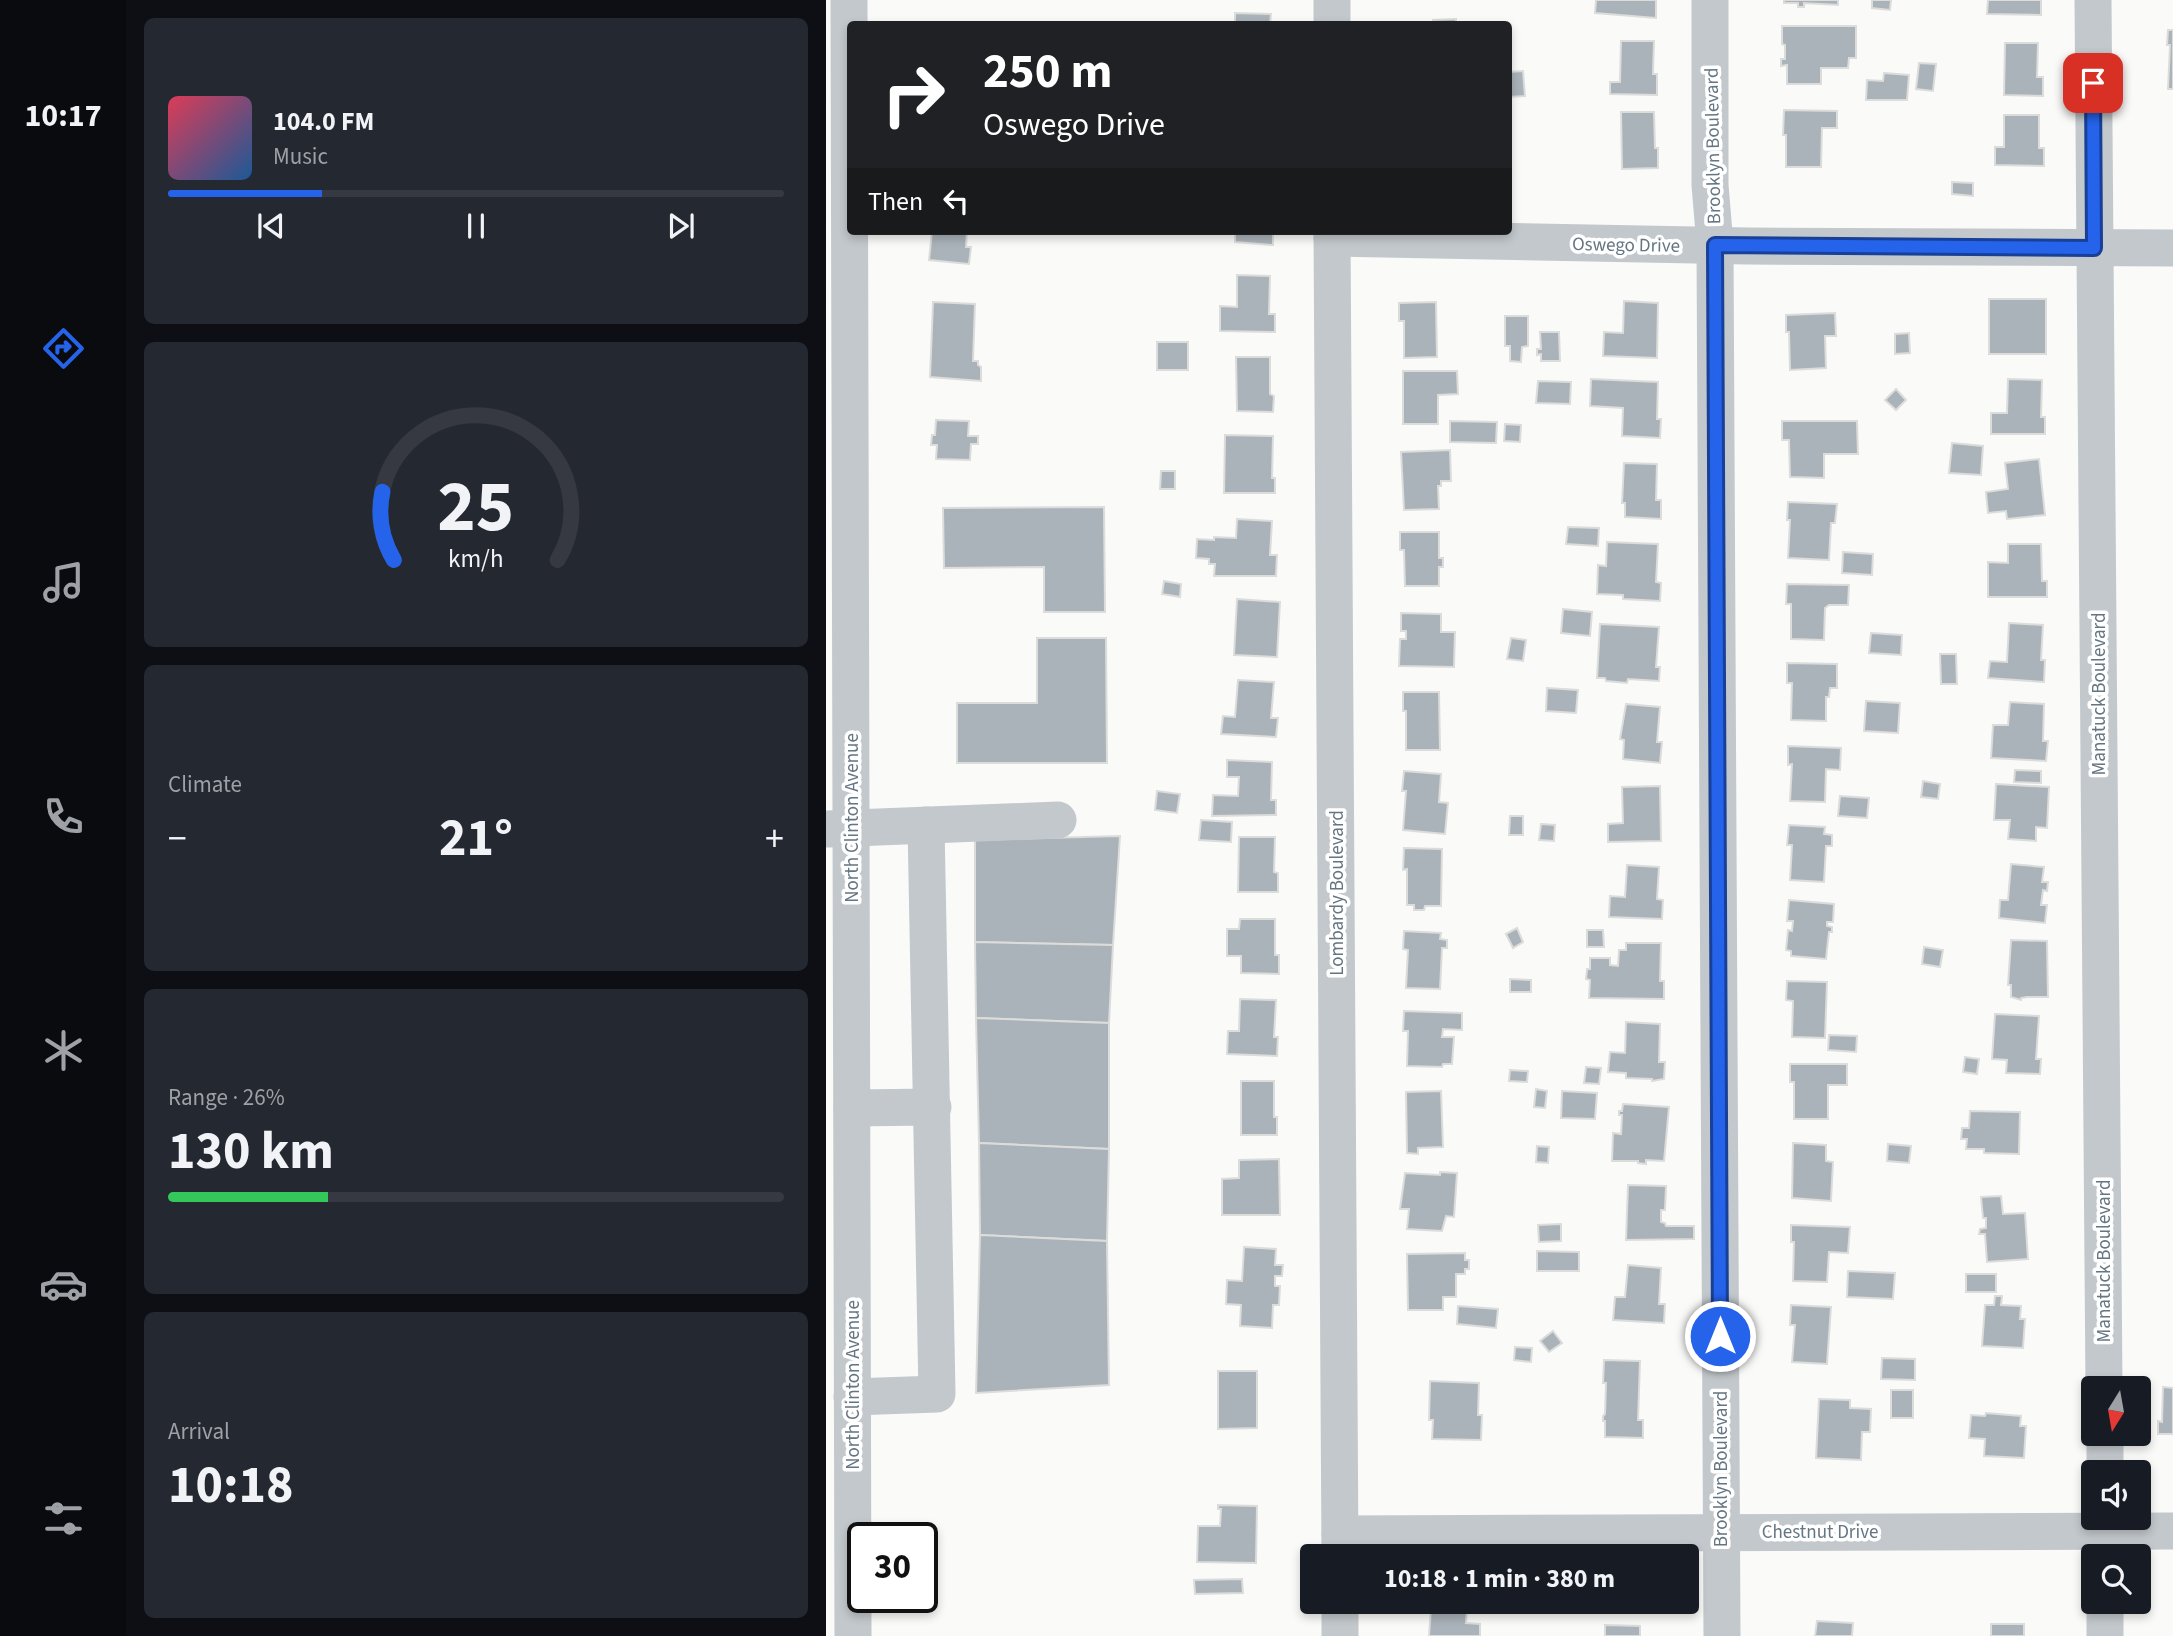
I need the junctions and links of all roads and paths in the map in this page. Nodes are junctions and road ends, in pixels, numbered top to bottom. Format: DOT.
graph roads {
  1 [pos="849,0"];
  2 [pos="1332,0"];
  3 [pos="1710,0"];
  4 [pos="2093,0"];
  5 [pos="849,21"];
  6 [pos="1332,21"];
  7 [pos="847,138"];
  8 [pos="1332,235"];
  9 [pos="1367,235"];
  10 [pos="1715,245"];
  11 [pos="2094,248"];
  12 [pos="2173,248"];
  13 [pos="838,758"];
  14 [pos="1058,820"];
  15 [pos="926,825"];
  16 [pos="838,829"];
  17 [pos="933,1107"];
  18 [pos="852,1108"];
  19 [pos="2104,1376"];
  20 [pos="852,1397"];
  21 [pos="2173,1531"];
  22 [pos="1720,1532"];
  23 [pos="2105,1535"];
  24 [pos="1340,1544"];
  25 [pos="1369,1544"];
  26 [pos="839,1593"];
  27 [pos="1340,1614"];
  28 [pos="2105,1614"];
  29 [pos="853,1636"];
  30 [pos="1340,1636"];
  31 [pos="1722,1636"];
  32 [pos="2105,1636"];
  1 -- 5 [label="street, North Clinton Avenue"];
  2 -- 6 [label="street"];
  3 -- 10 [label="street, Brooklyn Boulevard"];
  4 -- 11 [label="street, Manatuck Boulevard"];
  7 -- 13 [label="street, North Clinton Avenue"];
  8 -- 24 [label="street, Lombardy Boulevard"];
  9 -- 10 [label="street, Oswego Drive"];
  10 -- 11 [label="street, Oswego Drive"];
  10 -- 22 [label="street, Brooklyn Boulevard"];
  11 -- 12 [label="street, Oswego Drive"];
  11 -- 19 [label="street, Manatuck Boulevard"];
  13 -- 16 [label="street, North Clinton Avenue"];
  14 -- 15 [label="street"];
  15 -- 16 [label="street"];
  15 -- 17 [label="street"];
  16 -- 18 [label="street, North Clinton Avenue"];
  17 -- 18 [label="street"];
  17 -- 20 [label="street"];
  18 -- 20 [label="street, North Clinton Avenue"];
  20 -- 26 [label="street, North Clinton Avenue"];
  21 -- 23 [label="street, Chestnut Drive"];
  22 -- 23 [label="street, Chestnut Drive"];
  22 -- 25 [label="street, Chestnut Drive"];
  22 -- 31 [label="street, Brooklyn Boulevard"];
  26 -- 29 [label="street, North Clinton Avenue"];
  27 -- 30 [label="street"];
  28 -- 32 [label="street"];
}
